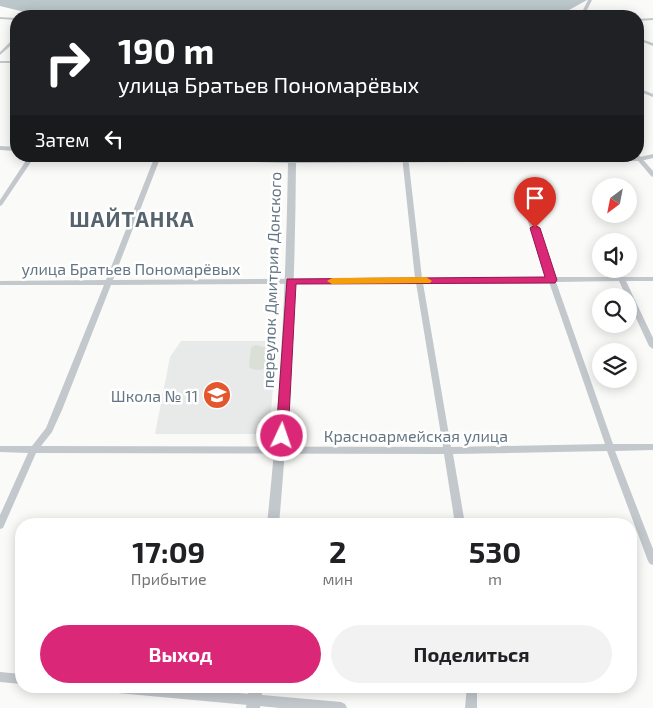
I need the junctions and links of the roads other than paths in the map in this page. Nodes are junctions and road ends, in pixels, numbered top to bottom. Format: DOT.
graph roads {
  1 [pos="10,44"];
  2 [pos="0,54"];
  3 [pos="28,162"];
  4 [pos="156,162"];
  5 [pos="292,162"];
  6 [pos="405,162"];
  7 [pos="642,162"];
  8 [pos="653,174"];
  9 [pos="522,195"];
  10 [pos="0,204"];
  11 [pos="653,279"];
  12 [pos="551,280"];
  13 [pos="621,280"];
  14 [pos="109,281"];
  15 [pos="291,281"];
  16 [pos="420,281"];
  17 [pos="0,283"];
  18 [pos="653,346"];
  19 [pos="653,447"];
  20 [pos="610,448"];
  21 [pos="0,449"];
  22 [pos="33,450"];
  23 [pos="281,451"];
  24 [pos="449,451"];
  25 [pos="275,518"];
  26 [pos="459,518"];
  27 [pos="637,518"];
  28 [pos="637,519"];
  29 [pos="0,525"];
  30 [pos="653,561"];
  31 [pos="0,677"];
  32 [pos="15,678"];
  33 [pos="189,693"];
  34 [pos="472,693"];
  35 [pos="255,698"];
  36 [pos="341,708"];
  37 [pos="471,708"];
  1 -- 2 [label="street"];
  3 -- 10 [label="street"];
  4 -- 14 [label="street"];
  5 -- 15 [label="street, переулок Дмитрия Донского"];
  6 -- 16 [label="street"];
  7 -- 8 [label="street"];
  9 -- 12 [label="street"];
  11 -- 13 [label="street, улица Братьев Пономарёвых"];
  12 -- 13 [label="street, улица Братьев Пономарёвых"];
  12 -- 16 [label="street, улица Братьев Пономарёвых"];
  12 -- 20 [label="street"];
  13 -- 18 [label="street"];
  14 -- 15 [label="street, улица Братьев Пономарёвых"];
  14 -- 17 [label="street, улица Братьев Пономарёвых"];
  14 -- 22 [label="street"];
  15 -- 16 [label="street, улица Братьев Пономарёвых"];
  15 -- 23 [label="street, переулок Дмитрия Донского"];
  16 -- 24 [label="street"];
  19 -- 20 [label="street, Красноармейская улица"];
  20 -- 24 [label="street, Красноармейская улица"];
  20 -- 27 [label="street"];
  21 -- 22 [label="street, Красноармейская улица"];
  22 -- 23 [label="street, Красноармейская улица"];
  22 -- 29 [label="street"];
  23 -- 24 [label="street, Красноармейская улица"];
  23 -- 25 [label="street, переулок Дмитрия Донского"];
  24 -- 26 [label="street"];
  28 -- 30 [label="street"];
  31 -- 32 [label="street"];
  33 -- 35 [label="street"];
  34 -- 37 [label="street"];
  35 -- 36 [label="street"];
}
